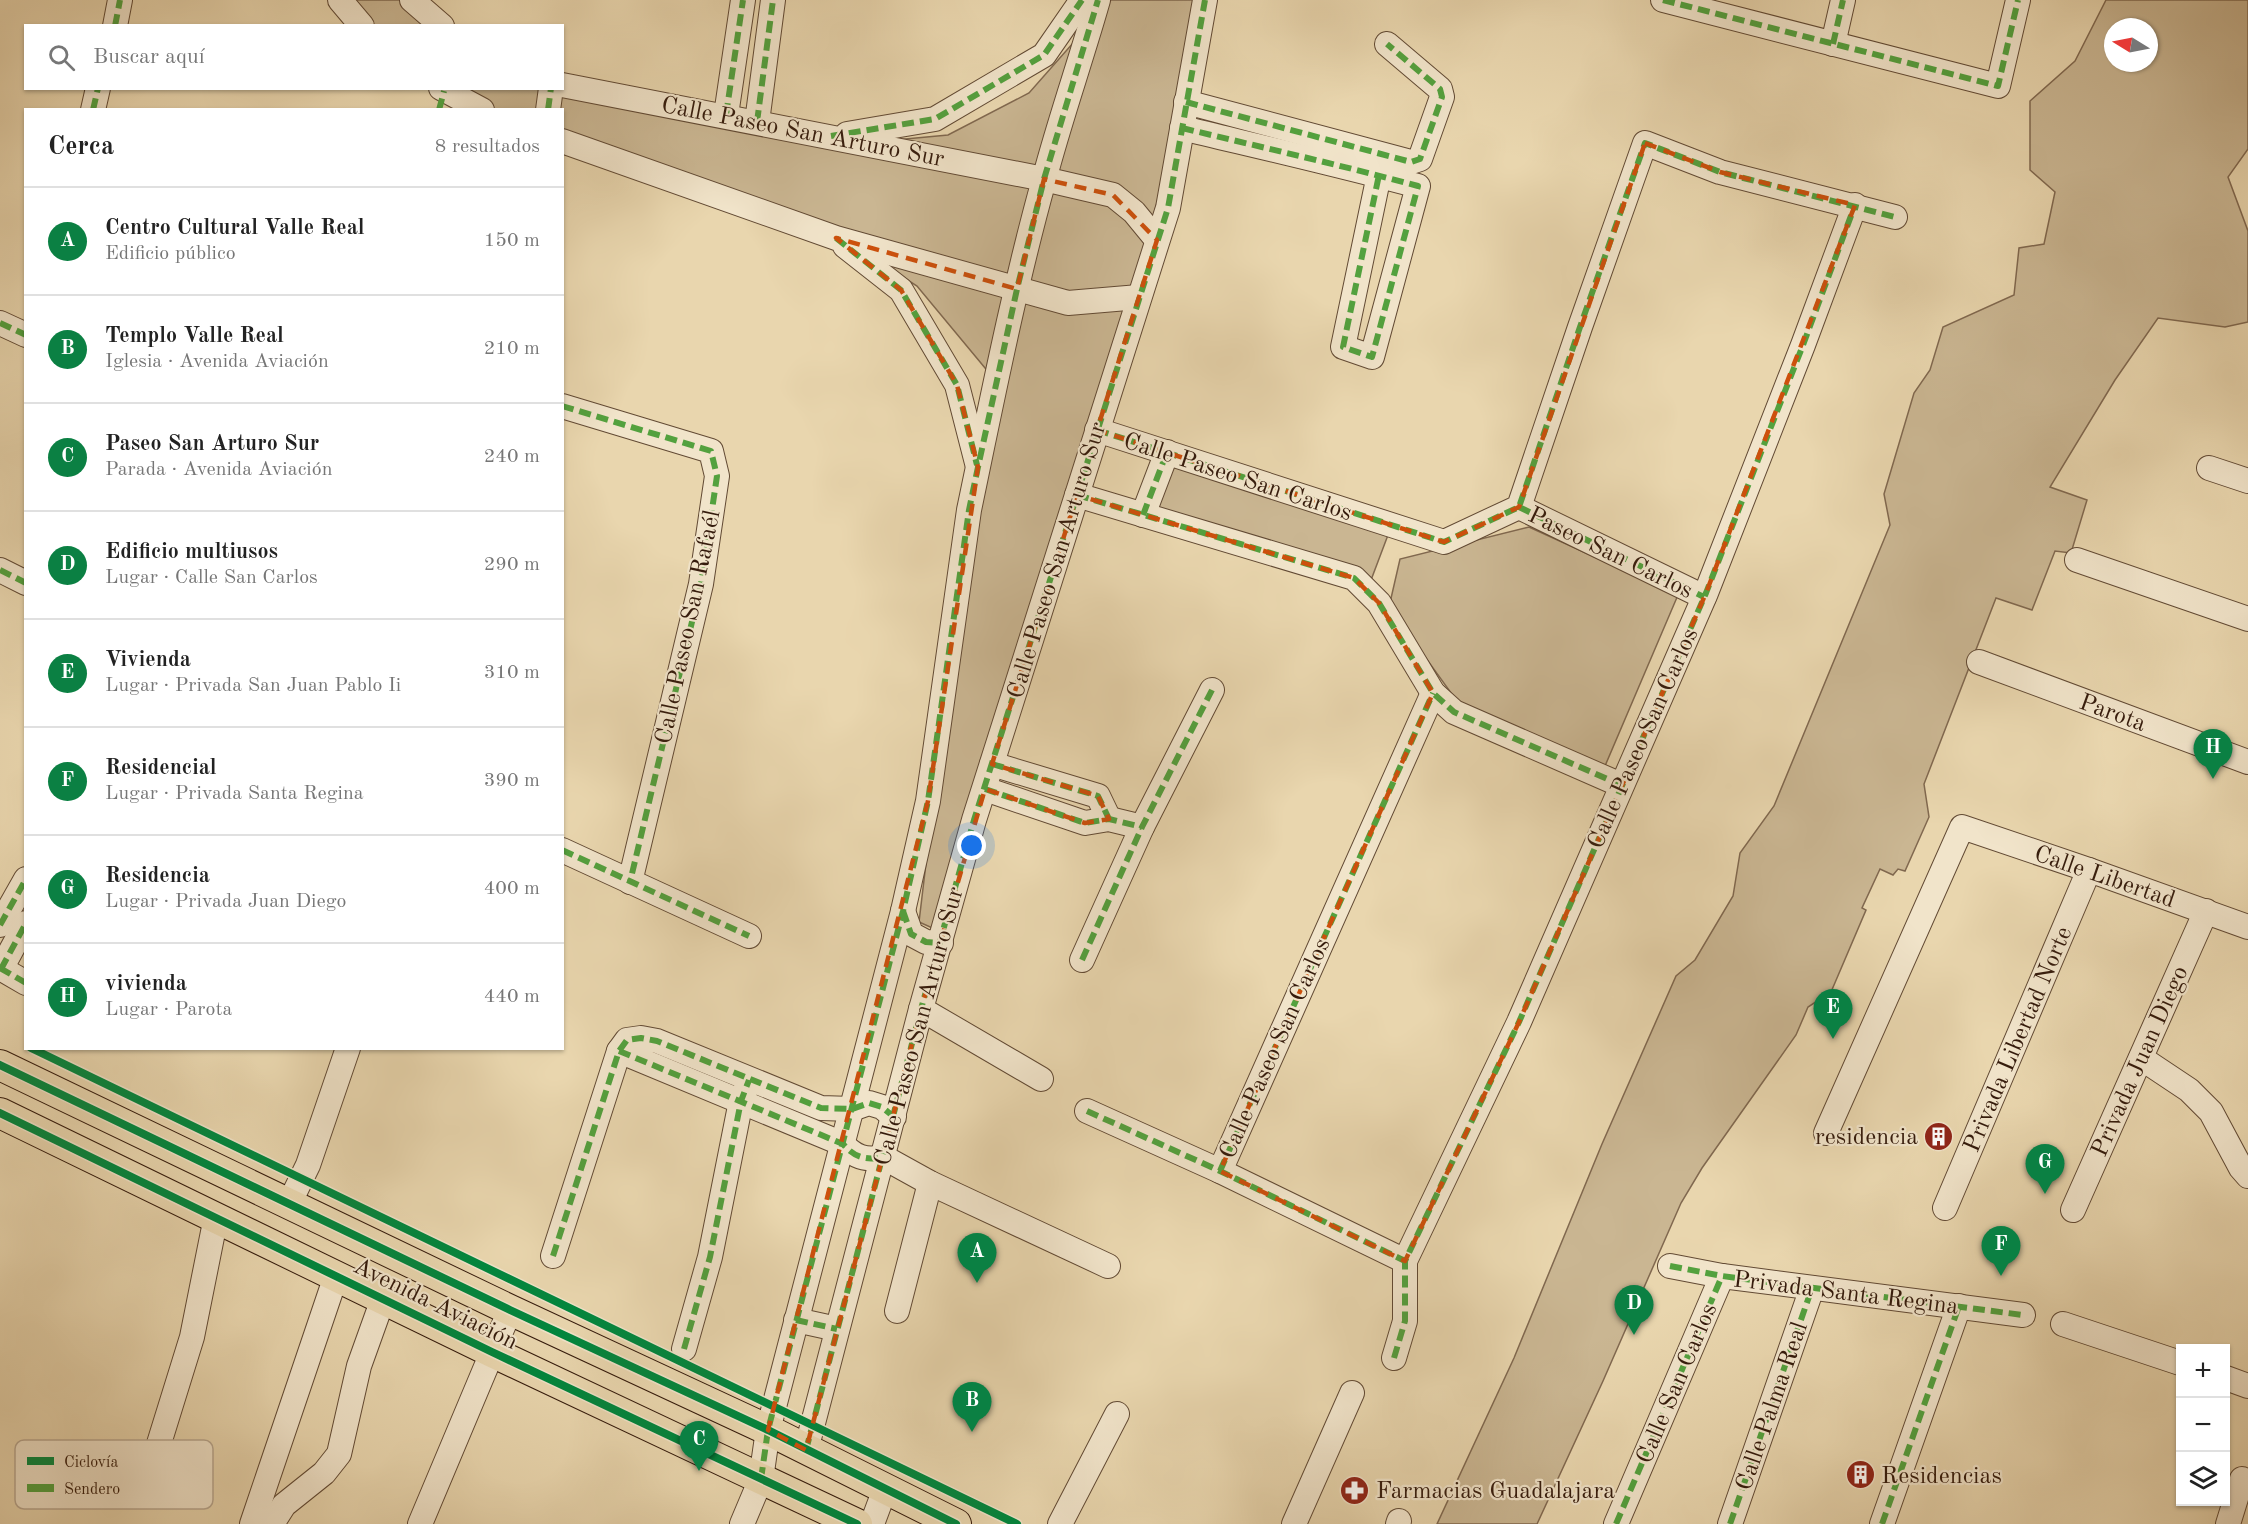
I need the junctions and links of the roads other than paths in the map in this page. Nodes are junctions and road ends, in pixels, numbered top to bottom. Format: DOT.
graph roads {
  1 [pos="120,0"];
  2 [pos="340,0"];
  3 [pos="412,0"];
  4 [pos="743,0"];
  5 [pos="773,0"];
  6 [pos="1082,0"];
  7 [pos="1098,0"];
  8 [pos="1205,0"];
  9 [pos="1844,0"];
  10 [pos="2018,0"];
  11 [pos="1670,1"];
  12 [pos="115,24"];
  13 [pos="360,24"];
  14 [pos="440,24"];
  15 [pos="1387,44"];
  16 [pos="1833,44"];
  17 [pos="564,85"];
  18 [pos="98,90"];
  19 [pos="550,90"];
  20 [pos="442,96"];
  21 [pos="1186,102"];
  22 [pos="93,108"];
  23 [pos="476,108"];
  24 [pos="548,108"];
  25 [pos="726,116"];
  26 [pos="757,122"];
  27 [pos="1182,128"];
  28 [pos="831,136"];
  29 [pos="564,142"];
  30 [pos="1379,175"];
  31 [pos="1044,179"];
  32 [pos="1855,205"];
  33 [pos="1895,217"];
  34 [pos="836,238"];
  35 [pos="1157,240"];
  36 [pos="1017,289"];
  37 [pos="1139,297"];
  38 [pos="0,323"];
  39 [pos="24,334"];
  40 [pos="564,407"];
  41 [pos="1097,430"];
  42 [pos="1167,452"];
  43 [pos="978,467"];
  44 [pos="2209,468"];
  45 [pos="2248,481"];
  46 [pos="1077,495"];
  47 [pos="1519,507"];
  48 [pos="1143,515"];
  49 [pos="2077,560"];
  50 [pos="0,570"];
  51 [pos="24,582"];
  52 [pos="1704,597"];
  53 [pos="2248,619"];
  54 [pos="1978,662"];
  55 [pos="1212,690"];
  56 [pos="1433,693"];
  57 [pos="2248,762"];
  58 [pos="992,765"];
  59 [pos="1621,785"];
  60 [pos="985,789"];
  61 [pos="1109,819"];
  62 [pos="1142,827"];
  63 [pos="564,851"];
  64 [pos="2089,870"];
  65 [pos="630,882"];
  66 [pos="24,883"];
  67 [pos="903,911"];
  68 [pos="2206,911"];
  69 [pos="0,925"];
  70 [pos="24,927"];
  71 [pos="2248,927"];
  72 [pos="748,936"];
  73 [pos="941,943"];
  74 [pos="1082,960"];
  75 [pos="0,969"];
  76 [pos="24,982"];
  77 [pos="921,1009"];
  78 [pos="347,1050"];
  79 [pos="2141,1058"];
  80 [pos="0,1065"];
  81 [pos="1041,1079"];
  82 [pos="745,1090"];
  83 [pos="852,1109"];
  84 [pos="1087,1111"];
  85 [pos="0,1113"];
  86 [pos="894,1117"];
  87 [pos="1826,1133"];
  88 [pos="843,1143"];
  89 [pos="883,1157"];
  90 [pos="1220,1171"];
  91 [pos="2248,1176"];
  92 [pos="930,1183"];
  93 [pos="289,1204"];
  94 [pos="1946,1208"];
  95 [pos="2073,1210"];
  96 [pos="216,1217"];
  97 [pos="553,1256"];
  98 [pos="1405,1261"];
  99 [pos="1108,1266"];
  100 [pos="1670,1266"];
  101 [pos="336,1276"];
  102 [pos="1722,1276"];
  103 [pos="1812,1288"];
  104 [pos="383,1299"];
  105 [pos="1959,1306"];
  106 [pos="510,1310"];
  107 [pos="897,1311"];
  108 [pos="2023,1315"];
  109 [pos="796,1320"];
  110 [pos="2063,1323"];
  111 [pos="837,1329"];
  112 [pos="684,1349"];
  113 [pos="492,1352"];
  114 [pos="1394,1358"];
  115 [pos="2176,1361"];
  116 [pos="2230,1379"];
  117 [pos="2248,1386"];
  118 [pos="1352,1393"];
  119 [pos="1117,1414"];
  120 [pos="768,1430"];
  121 [pos="160,1440"];
  122 [pos="806,1450"];
  123 [pos="761,1479"];
  124 [pos="2242,1479"];
  125 [pos="885,1489"];
  126 [pos="252,1524"];
  127 [pos="272,1524"];
  128 [pos="420,1524"];
  129 [pos="742,1524"];
  130 [pos="857,1524"];
  131 [pos="872,1524"];
  132 [pos="956,1524"];
  133 [pos="1060,1524"];
  134 [pos="1294,1524"];
  135 [pos="1616,1524"];
  136 [pos="1730,1524"];
  137 [pos="1882,1524"];
  138 [pos="2228,1524"];
  1 -- 12 [label="street"];
  2 -- 13 [label="street"];
  3 -- 14 [label="street"];
  4 -- 25 [label="street"];
  5 -- 26 [label="street"];
  6 -- 28 [label="street"];
  7 -- 31 [label="street, Calle Paseo San Arturo Sur"];
  8 -- 21 [label="street, Calle Paseo San Arturo Sur"];
  9 -- 16 [label="street"];
  10 -- 16 [label="street"];
  11 -- 16 [label="street"];
  15 -- 21 [label="street"];
  17 -- 25 [label="street, Calle Paseo San Arturo Sur"];
  18 -- 22 [label="street"];
  19 -- 24 [label="street"];
  20 -- 23 [label="street"];
  21 -- 27 [label="street, Calle Paseo San Arturo Sur"];
  25 -- 26 [label="street, Calle Paseo San Arturo Sur"];
  26 -- 28 [label="street, Calle Paseo San Arturo Sur"];
  27 -- 30 [label="street"];
  27 -- 35 [label="street, Calle Paseo San Arturo Sur"];
  28 -- 31 [label="street, Calle Paseo San Arturo Sur"];
  29 -- 34 [label="street"];
  30 -- 30 [label="street"];
  31 -- 35 [label="street, Calle Paseo San Arturo Sur"];
  31 -- 36 [label="street, Calle Paseo San Arturo Sur"];
  32 -- 33 [label="street"];
  32 -- 47 [label="street"];
  32 -- 52 [label="street, Calle Paseo San Carlos"];
  34 -- 36 [label="street"];
  34 -- 43 [label="street"];
  35 -- 37 [label="street, Calle Paseo San Arturo Sur"];
  36 -- 37 [label="street"];
  36 -- 43 [label="street, Calle Paseo San Arturo Sur"];
  37 -- 41 [label="street, Calle Paseo San Arturo Sur"];
  38 -- 39 [label="street"];
  40 -- 65 [label="street, Calle Paseo San Rafaél"];
  41 -- 42 [label="street, Calle Paseo San Carlos"];
  41 -- 46 [label="street, Calle Paseo San Arturo Sur"];
  42 -- 47 [label="street, Calle Paseo San Carlos"];
  42 -- 48 [label="street"];
  43 -- 67 [label="street, Calle Paseo San Arturo Sur"];
  44 -- 45 [label="street"];
  46 -- 48 [label="street"];
  46 -- 58 [label="street, Calle Paseo San Arturo Sur"];
  47 -- 52 [label="street, Paseo San Carlos"];
  48 -- 56 [label="street"];
  49 -- 53 [label="street"];
  50 -- 51 [label="street"];
  52 -- 59 [label="street, Calle Paseo San Carlos"];
  54 -- 57 [label="street, Parota"];
  55 -- 62 [label="street"];
  56 -- 59 [label="street"];
  56 -- 90 [label="street, Calle Paseo San Carlos"];
  58 -- 60 [label="street, Calle Paseo San Arturo Sur"];
  58 -- 61 [label="street"];
  59 -- 98 [label="street, Calle Paseo San Carlos"];
  60 -- 61 [label="street"];
  60 -- 73 [label="street, Calle Paseo San Arturo Sur"];
  61 -- 62 [label="street"];
  62 -- 74 [label="street"];
  63 -- 65 [label="street"];
  64 -- 68 [label="street, Calle Libertad"];
  64 -- 87 [label="street, Calle Libertad"];
  64 -- 94 [label="street, Privada Libertad Norte"];
  65 -- 72 [label="street"];
  66 -- 69 [label="street"];
  67 -- 73 [label="street"];
  67 -- 83 [label="street, Calle Paseo San Arturo Sur"];
  68 -- 71 [label="street, Calle Libertad"];
  68 -- 79 [label="street, Privada Juan Diego"];
  70 -- 75 [label="street"];
  73 -- 77 [label="street, Calle Paseo San Arturo Sur"];
  75 -- 76 [label="street"];
  77 -- 81 [label="street"];
  77 -- 86 [label="street, Calle Paseo San Arturo Sur"];
  78 -- 93 [label="street"];
  79 -- 91 [label="street"];
  79 -- 95 [label="street, Privada Juan Diego"];
  80 -- 93 [label="main road, Avenida Aviación"];
  82 -- 83 [label="street"];
  82 -- 88 [label="street"];
  82 -- 97 [label="street"];
  82 -- 112 [label="street"];
  83 -- 86 [label="street"];
  83 -- 88 [label="street, Calle Paseo San Arturo Sur"];
  84 -- 90 [label="street, Calle Paseo San Carlos"];
  85 -- 96 [label="main road, Avenida Aviación"];
  86 -- 89 [label="street, Calle Paseo San Arturo Sur"];
  88 -- 89 [label="street"];
  88 -- 109 [label="street, Calle Paseo San Arturo Sur"];
  89 -- 92 [label="street"];
  89 -- 111 [label="street, Calle Paseo San Arturo Sur"];
  90 -- 98 [label="street, Calle Paseo San Carlos"];
  92 -- 99 [label="street"];
  92 -- 107 [label="street"];
  93 -- 106 [label="main road, Avenida Aviación"];
  96 -- 101 [label="main road, Avenida Aviación"];
  96 -- 121 [label="street"];
  98 -- 114 [label="street, Calle Paseo San Carlos"];
  100 -- 102 [label="street, Privada Santa Regina"];
  101 -- 104 [label="main road, Avenida Aviación"];
  101 -- 126 [label="street"];
  102 -- 103 [label="street, Privada Santa Regina"];
  102 -- 135 [label="street, Calle San Carlos"];
  103 -- 105 [label="street, Privada Santa Regina"];
  103 -- 136 [label="street, Calle Palma Real"];
  104 -- 113 [label="main road, Avenida Aviación"];
  104 -- 127 [label="street"];
  105 -- 108 [label="street, Privada Santa Regina"];
  105 -- 137 [label="street"];
  106 -- 113 [label="street"];
  106 -- 120 [label="main road, Avenida Aviación"];
  109 -- 111 [label="street"];
  109 -- 120 [label="street, Calle Paseo San Arturo Sur"];
  110 -- 115 [label="street"];
  111 -- 122 [label="street, Calle Paseo San Arturo Sur"];
  113 -- 123 [label="main road, Avenida Aviación"];
  113 -- 128 [label="street"];
  116 -- 117 [label="street"];
  118 -- 134 [label="street"];
  119 -- 133 [label="street"];
  120 -- 122 [label="main road, Avenida Aviación"];
  120 -- 123 [label="street, Calle Paseo San Arturo Sur"];
  122 -- 125 [label="main road, Avenida Aviación"];
  123 -- 129 [label="street, Calle Paseo San Arturo Sur"];
  123 -- 130 [label="main road, Avenida Aviación"];
  124 -- 138 [label="street"];
  125 -- 131 [label="street"];
  125 -- 132 [label="main road, Avenida Aviación"];
}
